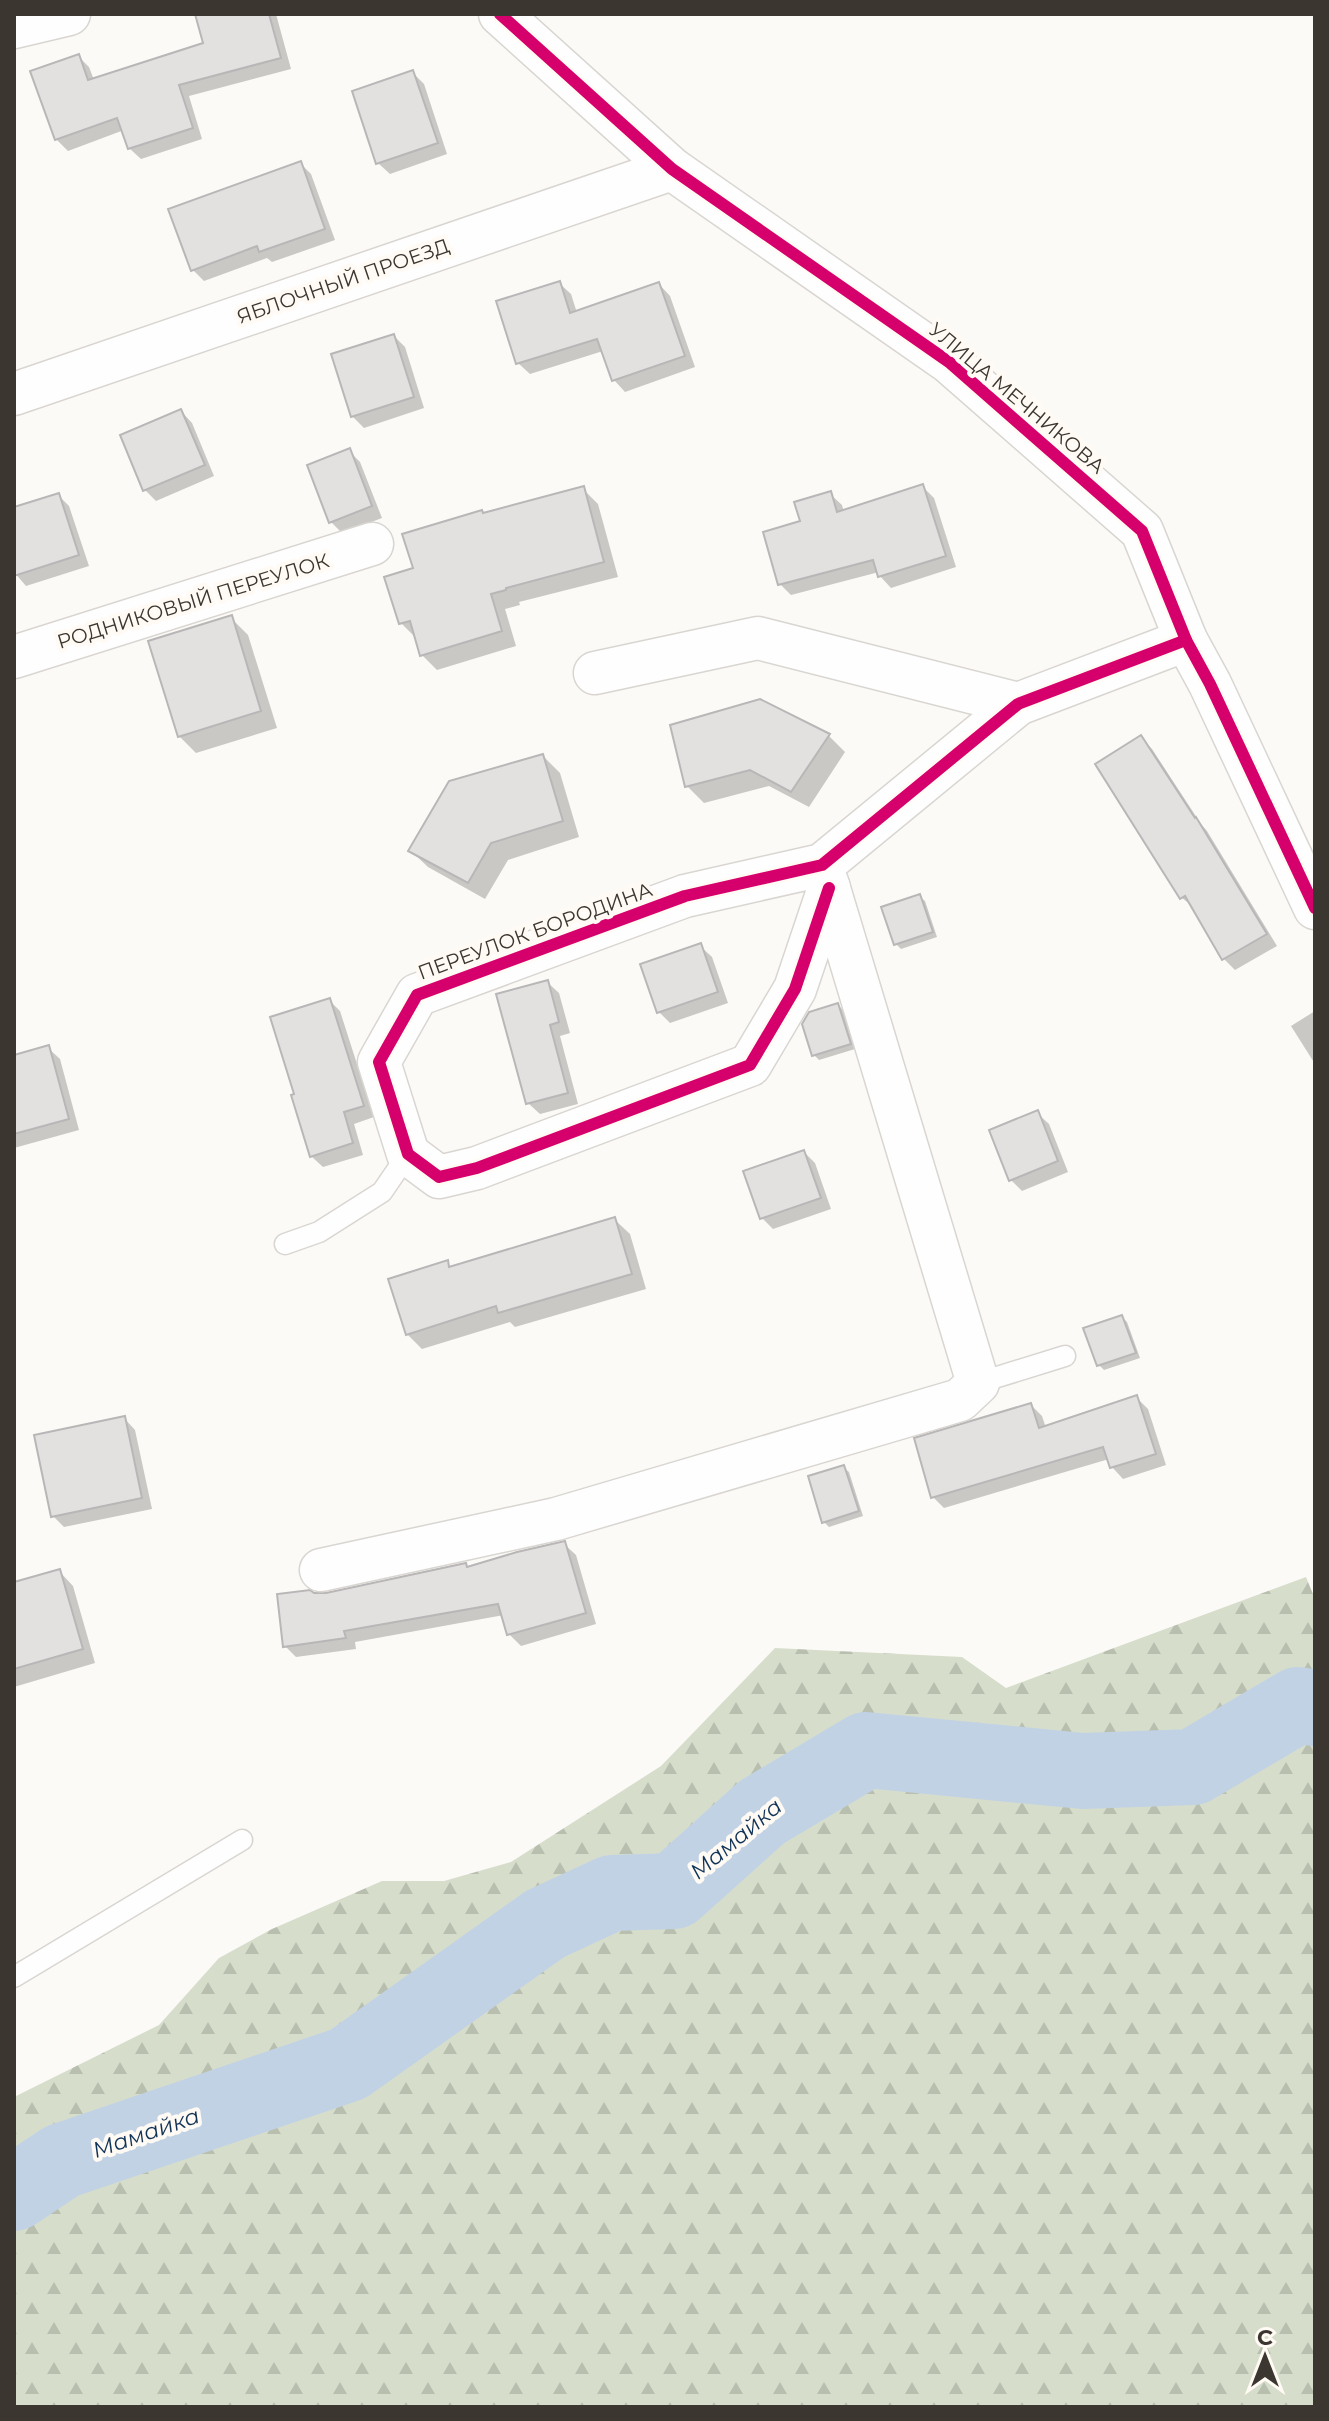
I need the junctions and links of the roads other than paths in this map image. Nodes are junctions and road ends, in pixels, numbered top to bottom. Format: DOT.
graph roads {
  1 [pos="69,14"];
  2 [pos="500,14"];
  3 [pos="14,27"];
  4 [pos="672,169"];
  5 [pos="14,394"];
  6 [pos="372,544"];
  7 [pos="1186,640"];
  8 [pos="14,657"];
  9 [pos="595,673"];
  10 [pos="1018,704"];
  11 [pos="826,876"];
  12 [pos="1315,908"];
  13 [pos="408,1154"];
  14 [pos="285,1244"];
  15 [pos="1065,1356"];
  16 [pos="978,1383"];
  17 [pos="321,1570"];
  18 [pos="242,1840"];
  19 [pos="14,1977"];
  1 -- 3 [label="street"];
  2 -- 4 [label="street, УЛИЦА МЕЧНИКОВА"];
  4 -- 5 [label="street, ЯБЛОЧНЫЙ ПРОЕЗД"];
  4 -- 7 [label="street, УЛИЦА МЕЧНИКОВА"];
  6 -- 8 [label="street, РОДНИКОВЫЙ ПЕРЕУЛОК"];
  7 -- 10 [label="street, ПЕРЕУЛОК БОРОДИНА"];
  7 -- 12 [label="street, УЛИЦА МЕЧНИКОВА"];
  9 -- 10 [label="street"];
  10 -- 11 [label="street, ПЕРЕУЛОК БОРОДИНА"];
  11 -- 13 [label="street"];
  11 -- 13 [label="street, ПЕРЕУЛОК БОРОДИНА"];
  11 -- 16 [label="street"];
  13 -- 14 [label="lane"];
  15 -- 16 [label="lane"];
  16 -- 17 [label="street"];
  18 -- 19 [label="lane"];
}
